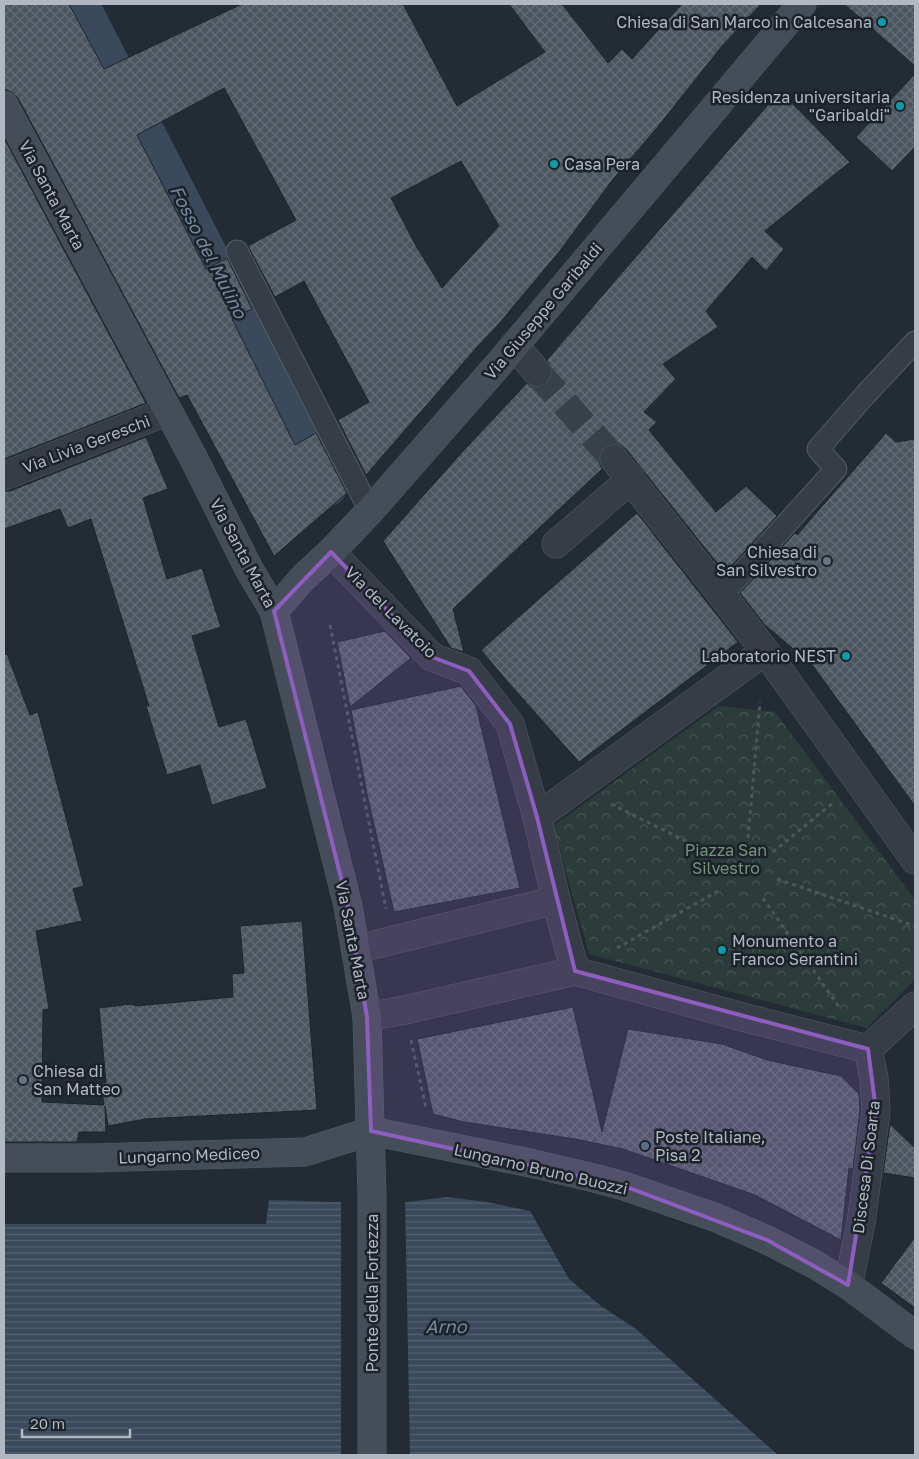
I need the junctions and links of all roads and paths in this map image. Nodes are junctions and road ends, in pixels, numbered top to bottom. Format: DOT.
graph roads {
  1 [pos="802,4"];
  2 [pos="4,105"];
  3 [pos="237,251"];
  4 [pos="915,342"];
  5 [pos="514,345"];
  6 [pos="537,372"];
  7 [pos="168,411"];
  8 [pos="4,476"];
  9 [pos="370,511"];
  10 [pos="556,544"];
  11 [pos="331,552"];
  12 [pos="722,595"];
  13 [pos="274,611"];
  14 [pos="330,625"];
  15 [pos="764,651"];
  16 [pos="760,700"];
  17 [pos="859,781"];
  18 [pos="578,788"];
  19 [pos="538,817"];
  20 [pos="748,838"];
  21 [pos="772,852"];
  22 [pos="716,856"];
  23 [pos="915,860"];
  24 [pos="777,879"];
  25 [pos="720,890"];
  26 [pos="763,898"];
  27 [pos="556,900"];
  28 [pos="387,917"];
  29 [pos="915,926"];
  30 [pos="357,949"];
  31 [pos="575,971"];
  32 [pos="915,1006"];
  33 [pos="368,1017"];
  34 [pos="410,1035"];
  35 [pos="868,1049"];
  36 [pos="426,1110"];
  37 [pos="371,1132"];
  38 [pos="4,1158"];
  39 [pos="848,1285"];
  40 [pos="915,1335"];
  41 [pos="372,1455"];
  1 -- 5 [label="street, Via Giuseppe Garibaldi"];
  2 -- 7 [label="street, Via Santa Marta"];
  3 -- 9 [label="lane"];
  4 -- 12 [label="lane"];
  5 -- 6 [label="street"];
  5 -- 9 [label="street, Via Giuseppe Garibaldi"];
  7 -- 8 [label="street, Via Livia Gereschi"];
  7 -- 13 [label="street, Via Santa Marta"];
  9 -- 11 [label="street, Via Giuseppe Garibaldi"];
  10 -- 12 [label="street"];
  11 -- 13 [label="street, Via Giuseppe Garibaldi"];
  11 -- 19 [label="street, Via del Lavatoio"];
  12 -- 15 [label="street"];
  13 -- 30 [label="street, Via Santa Marta"];
  14 -- 28 [label="path"];
  15 -- 17 [label="street"];
  15 -- 18 [label="street"];
  16 -- 20 [label="path"];
  17 -- 21 [label="path"];
  17 -- 23 [label="street"];
  18 -- 19 [label="street"];
  18 -- 22 [label="path"];
  19 -- 27 [label="street"];
  24 -- 29 [label="path"];
  25 -- 31 [label="path"];
  26 -- 35 [label="path"];
  27 -- 30 [label="street"];
  27 -- 31 [label="street"];
  30 -- 33 [label="street, Via Santa Marta"];
  31 -- 33 [label="street"];
  31 -- 35 [label="street"];
  32 -- 35 [label="street"];
  33 -- 37 [label="street, Via Santa Marta"];
  34 -- 36 [label="path"];
  35 -- 39 [label="street, Discesa Di Soarta"];
  37 -- 38 [label="street, Lungarno Mediceo"];
  37 -- 39 [label="street, Lungarno Bruno Buozzi"];
  37 -- 41 [label="street, Ponte della Fortezza"];
  39 -- 40 [label="street, Lungarno Bruno Buozzi"];
}
